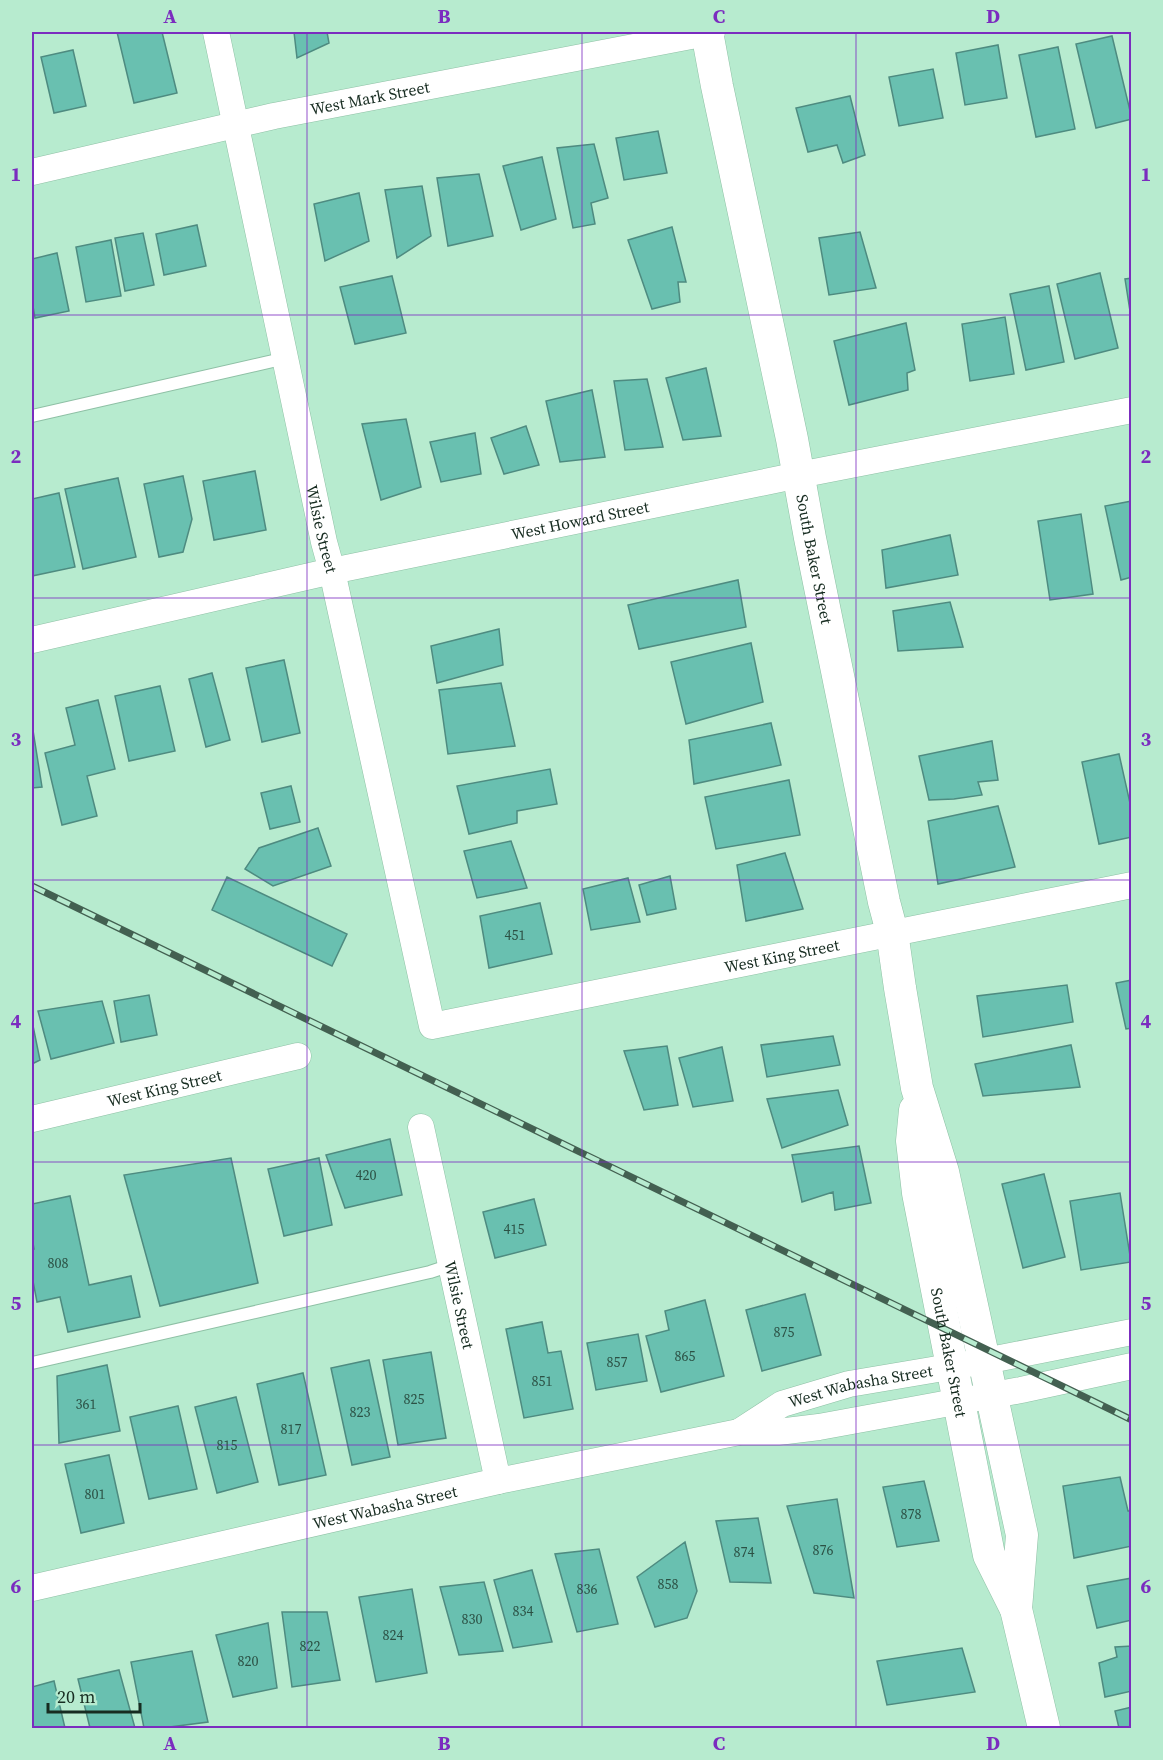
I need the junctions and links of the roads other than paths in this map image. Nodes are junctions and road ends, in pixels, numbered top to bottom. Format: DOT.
graph roads {
  1 [pos="216,32"];
  2 [pos="709,32"];
  3 [pos="235,125"];
  4 [pos="32,172"];
  5 [pos="286,358"];
  6 [pos="1131,410"];
  7 [pos="32,416"];
  8 [pos="799,475"];
  9 [pos="333,572"];
  10 [pos="32,640"];
  11 [pos="1131,885"];
  12 [pos="892,932"];
  13 [pos="432,1026"];
  14 [pos="298,1056"];
  15 [pos="917,1088"];
  16 [pos="32,1119"];
  17 [pos="421,1127"];
  18 [pos="451,1265"];
  19 [pos="1131,1332"];
  20 [pos="985,1361"];
  21 [pos="32,1362"];
  22 [pos="953,1366"];
  23 [pos="1131,1366"];
  24 [pos="992,1395"];
  25 [pos="959,1401"];
  26 [pos="739,1431"];
  27 [pos="498,1480"];
  28 [pos="32,1588"];
  29 [pos="1016,1609"];
  30 [pos="1044,1728"];
  1 -- 3 [label="street, Wilsie Street"];
  2 -- 3 [label="street, West Mark Street"];
  2 -- 8 [label="street, South Baker Street"];
  3 -- 4 [label="street, West Mark Street"];
  3 -- 5 [label="street, Wilsie Street"];
  5 -- 7 [label="lane"];
  5 -- 9 [label="street, Wilsie Street"];
  6 -- 8 [label="street, West Howard Street"];
  8 -- 9 [label="street, West Howard Street"];
  8 -- 12 [label="street, South Baker Street"];
  9 -- 10 [label="street, West Howard Street"];
  9 -- 13 [label="street, Wilsie Street"];
  11 -- 12 [label="street, West King Street"];
  12 -- 13 [label="street, West King Street"];
  12 -- 15 [label="street, South Baker Street"];
  14 -- 16 [label="street, West King Street"];
  15 -- 20 [label="street, South Baker Street"];
  15 -- 22 [label="street, South Baker Street"];
  17 -- 18 [label="street, Wilsie Street"];
  18 -- 21 [label="lane"];
  18 -- 27 [label="street, Wilsie Street"];
  19 -- 20 [label="street, West Wabasha Street"];
  20 -- 22 [label="street, West Wabasha Street"];
  20 -- 24 [label="street, South Baker Street"];
  22 -- 25 [label="street, South Baker Street"];
  22 -- 26 [label="street, West Wabasha Street"];
  23 -- 24 [label="street, West Wabasha Street"];
  24 -- 25 [label="street, West Wabasha Street"];
  24 -- 29 [label="street, South Baker Street"];
  25 -- 26 [label="street, West Wabasha Street"];
  25 -- 29 [label="street, South Baker Street"];
  26 -- 27 [label="street, West Wabasha Street"];
  27 -- 28 [label="street, West Wabasha Street"];
  29 -- 30 [label="street, South Baker Street"];
}
